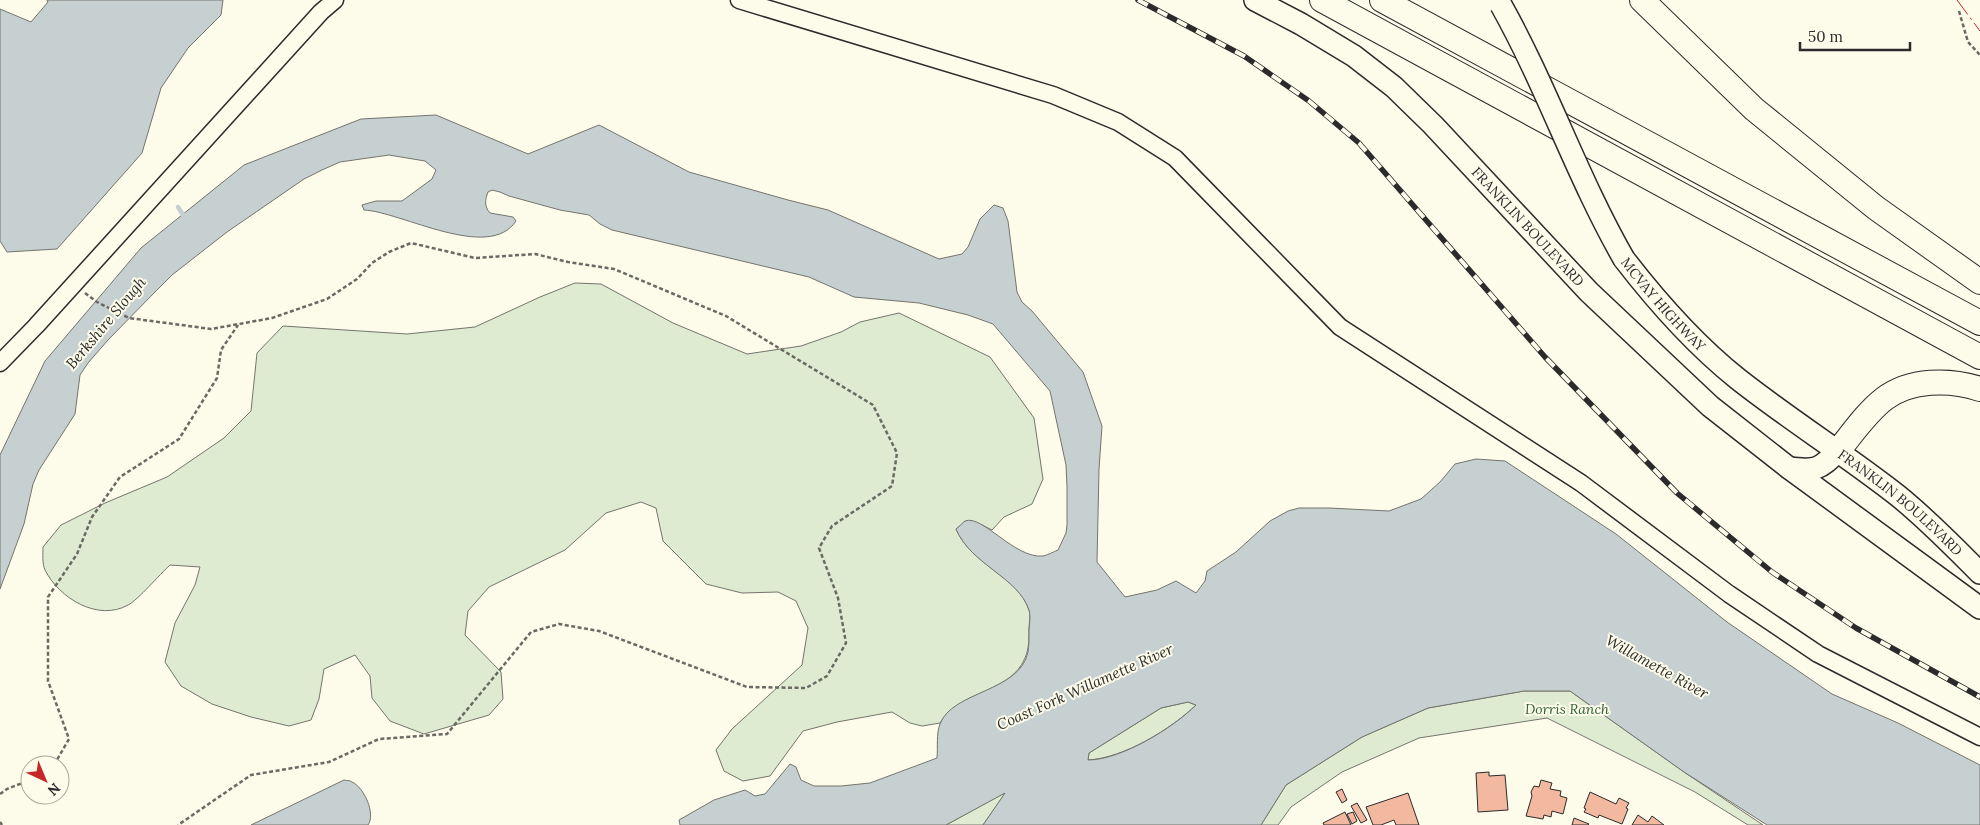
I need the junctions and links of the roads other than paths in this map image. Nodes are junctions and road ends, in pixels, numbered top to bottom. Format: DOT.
graph roads {
  1 [pos="335,0"];
  2 [pos="740,0"];
  3 [pos="1254,0"];
  4 [pos="1322,0"];
  5 [pos="1382,0"];
  6 [pos="1642,0"];
  7 [pos="1499,3"];
  8 [pos="1980,282"];
  9 [pos="1980,323"];
  10 [pos="1980,357"];
  11 [pos="0,363"];
  12 [pos="1980,389"];
  13 [pos="1838,451"];
  14 [pos="1790,468"];
  15 [pos="1980,573"];
  16 [pos="1980,608"];
  17 [pos="1980,737"];
  1 -- 11 [label="lane"];
  2 -- 17 [label="lane"];
  3 -- 14 [label="main road, FRANKLIN BOULEVARD"];
  4 -- 10 [label="highway"];
  5 -- 9 [label="highway"];
  6 -- 8 [label="highway"];
  7 -- 13 [label="main road, MCVAY HIGHWAY, bridge"];
  12 -- 13 [label="highway"];
  13 -- 14 [label="main road, FRANKLIN BOULEVARD"];
  13 -- 15 [label="main road, FRANKLIN BOULEVARD"];
  14 -- 16 [label="main road, FRANKLIN BOULEVARD"];
}
